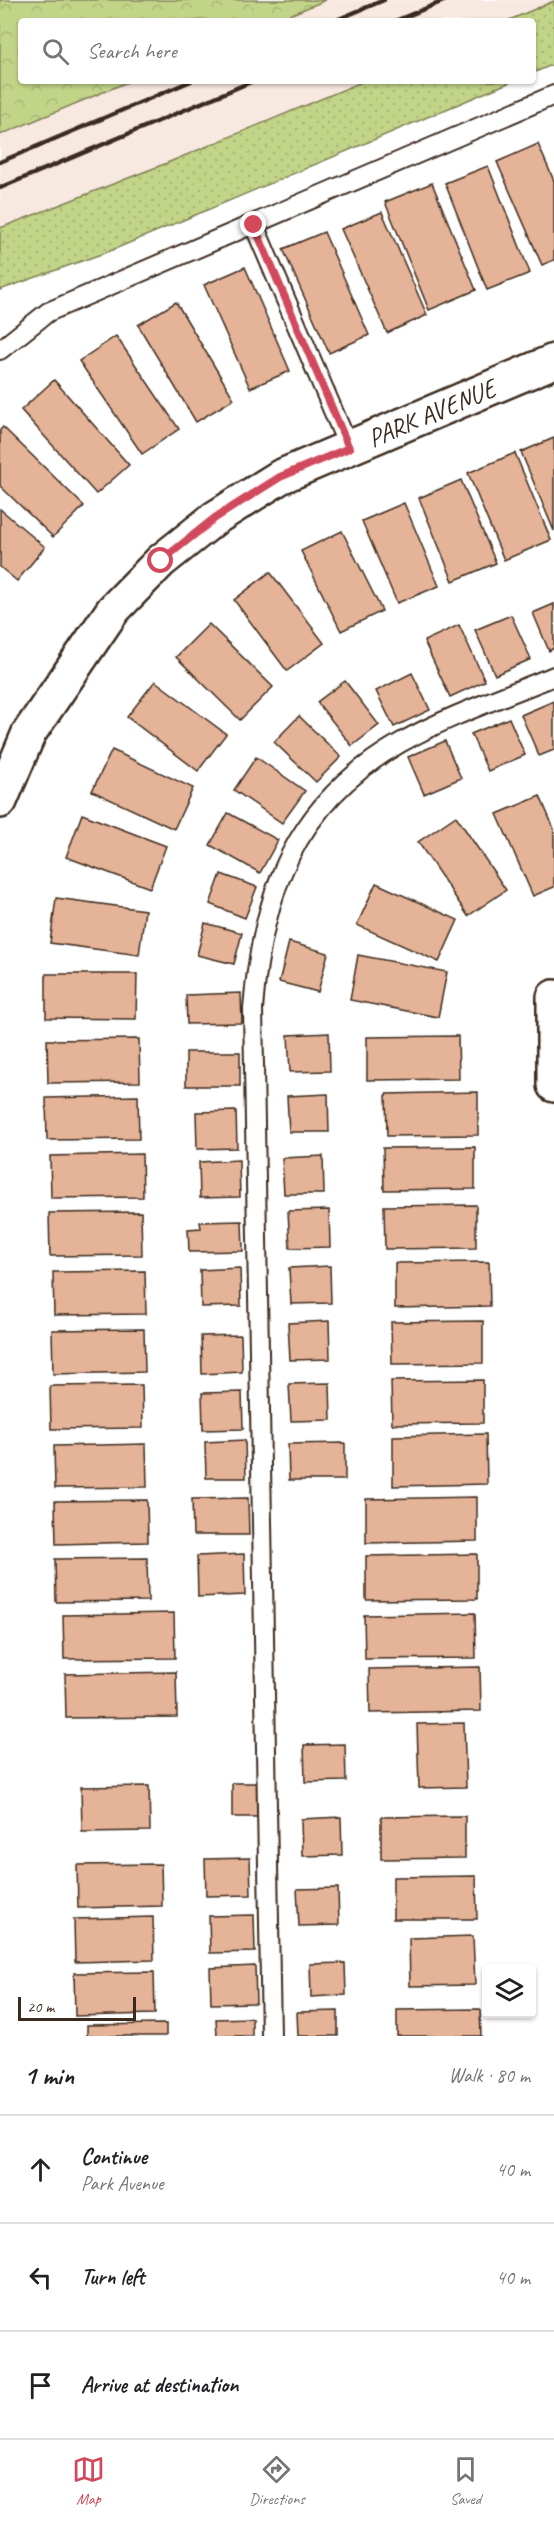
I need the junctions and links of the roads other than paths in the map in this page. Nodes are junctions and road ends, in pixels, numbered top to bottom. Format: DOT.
graph roads {
  1 [pos="554,95"];
  2 [pos="254,225"];
  3 [pos="0,350"];
  4 [pos="554,361"];
  5 [pos="349,448"];
  6 [pos="554,676"];
  7 [pos="0,801"];
  8 [pos="553,998"];
  9 [pos="554,1085"];
  10 [pos="271,2036"];
  1 -- 2 [label="lane"];
  2 -- 3 [label="lane"];
  2 -- 5 [label="lane"];
  4 -- 5 [label="street, PARK AVENUE"];
  5 -- 7 [label="street, PARK AVENUE"];
  6 -- 10 [label="lane"];
  8 -- 9 [label="street"];
}
